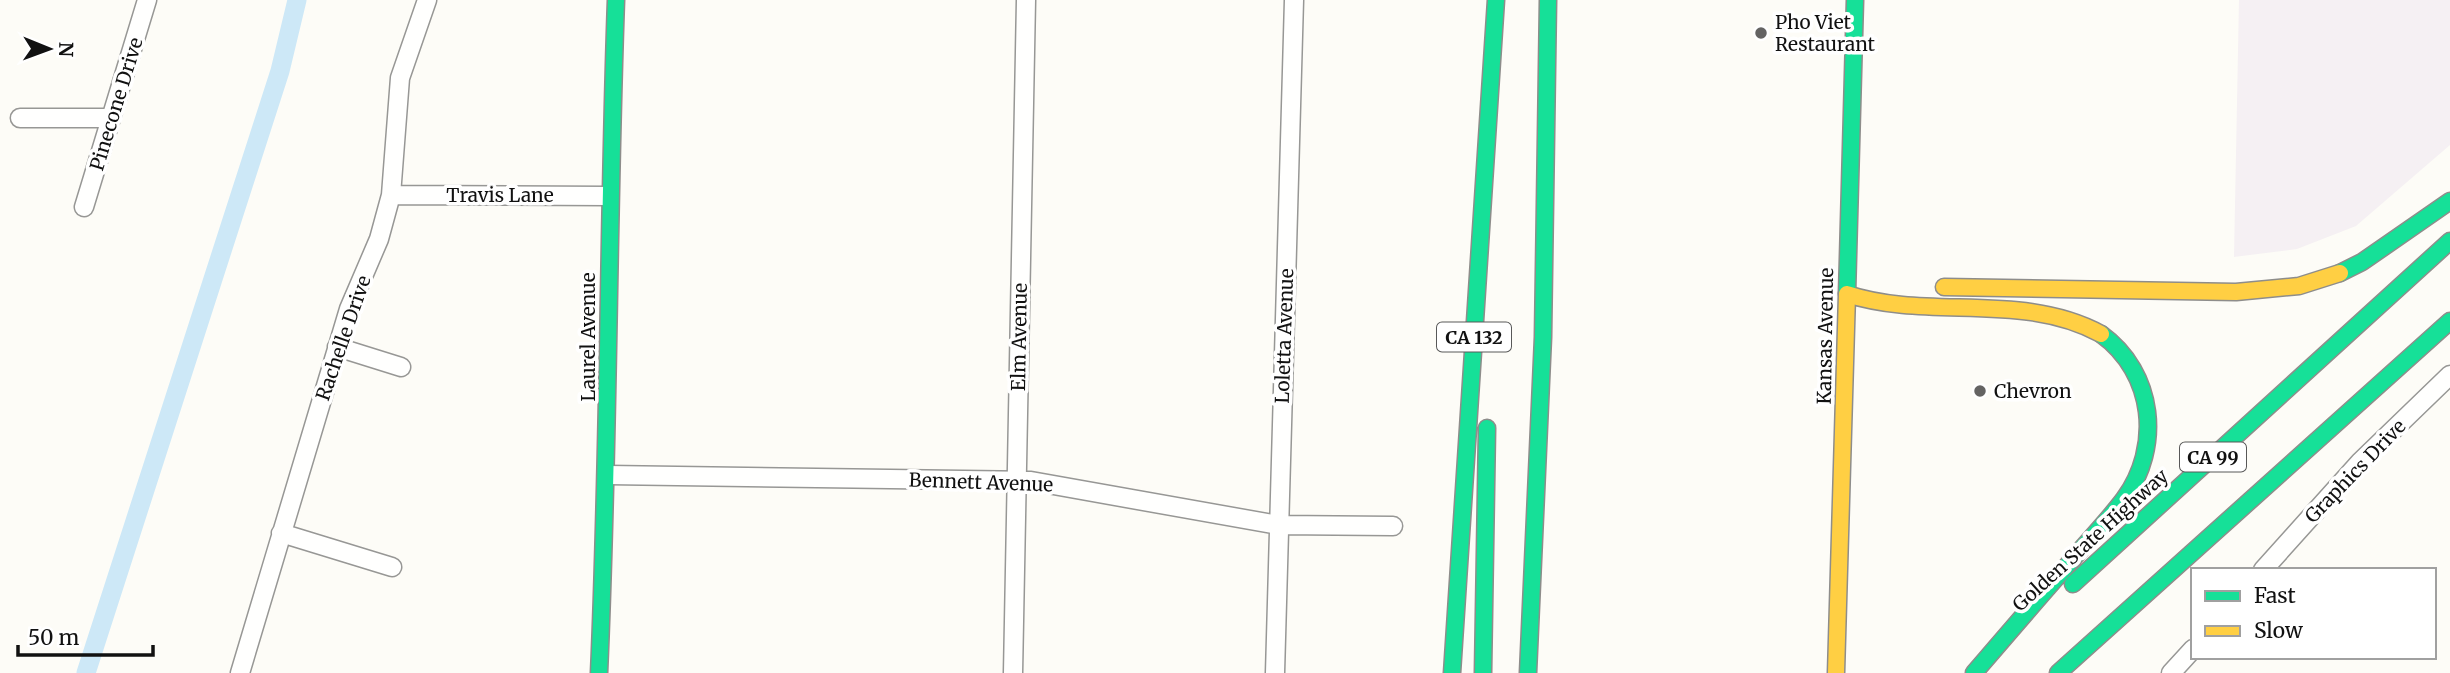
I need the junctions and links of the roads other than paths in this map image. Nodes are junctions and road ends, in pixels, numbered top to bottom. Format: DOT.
graph roads {
  1 [pos="147,0"];
  2 [pos="427,0"];
  3 [pos="616,0"];
  4 [pos="1026,0"];
  5 [pos="1294,0"];
  6 [pos="1496,0"];
  7 [pos="1548,0"];
  8 [pos="1855,0"];
  9 [pos="20,118"];
  10 [pos="111,118"];
  11 [pos="391,195"];
  12 [pos="608,196"];
  13 [pos="2450,201"];
  14 [pos="84,207"];
  15 [pos="2450,241"];
  16 [pos="1894,286"];
  17 [pos="1921,286"];
  18 [pos="1847,294"];
  19 [pos="2450,321"];
  20 [pos="337,347"];
  21 [pos="401,367"];
  22 [pos="2450,375"];
  23 [pos="1488,384"];
  24 [pos="1488,412"];
  25 [pos="608,475"];
  26 [pos="1016,481"];
  27 [pos="1278,525"];
  28 [pos="1393,526"];
  29 [pos="281,534"];
  30 [pos="392,567"];
  31 [pos="2265,568"];
  32 [pos="2191,651"];
  33 [pos="240,673"];
  34 [pos="599,673"];
  35 [pos="1013,673"];
  36 [pos="1275,673"];
  37 [pos="1452,673"];
  38 [pos="1483,673"];
  39 [pos="1528,673"];
  40 [pos="1836,673"];
  41 [pos="1975,673"];
  42 [pos="2058,673"];
  43 [pos="2171,673"];
  1 -- 10 [label="street, Pinecone Drive"];
  2 -- 11 [label="street, Rachelle Drive"];
  3 -- 12 [label="main road, Laurel Avenue"];
  4 -- 26 [label="street, Elm Avenue"];
  5 -- 27 [label="street, Loletta Avenue"];
  6 -- 23 [label="main road"];
  6 -- 37 [label="main road, CA 132"];
  7 -- 39 [label="main road"];
  8 -- 18 [label="main road, Kansas Avenue"];
  9 -- 10 [label="street"];
  10 -- 14 [label="street, Pinecone Drive"];
  11 -- 12 [label="street, Travis Lane"];
  11 -- 20 [label="street, Rachelle Drive"];
  12 -- 25 [label="main road, Laurel Avenue"];
  13 -- 17 [label="main road"];
  15 -- 41 [label="main road, Golden State Highway / CA 99"];
  16 -- 18 [label="main road"];
  18 -- 40 [label="main road, Kansas Avenue"];
  18 -- 41 [label="main road"];
  19 -- 42 [label="main road, CA 99"];
  20 -- 21 [label="street"];
  20 -- 29 [label="street, Rachelle Drive"];
  22 -- 31 [label="street, Graphics Drive"];
  24 -- 38 [label="main road"];
  25 -- 26 [label="street, Bennett Avenue"];
  25 -- 34 [label="main road, Laurel Avenue"];
  26 -- 27 [label="street, Bennett Avenue"];
  26 -- 35 [label="street, Elm Avenue"];
  27 -- 28 [label="street, Bennett Avenue"];
  27 -- 36 [label="street, Loletta Avenue"];
  29 -- 30 [label="street"];
  29 -- 33 [label="street, Rachelle Drive"];
  32 -- 43 [label="street"];
}
